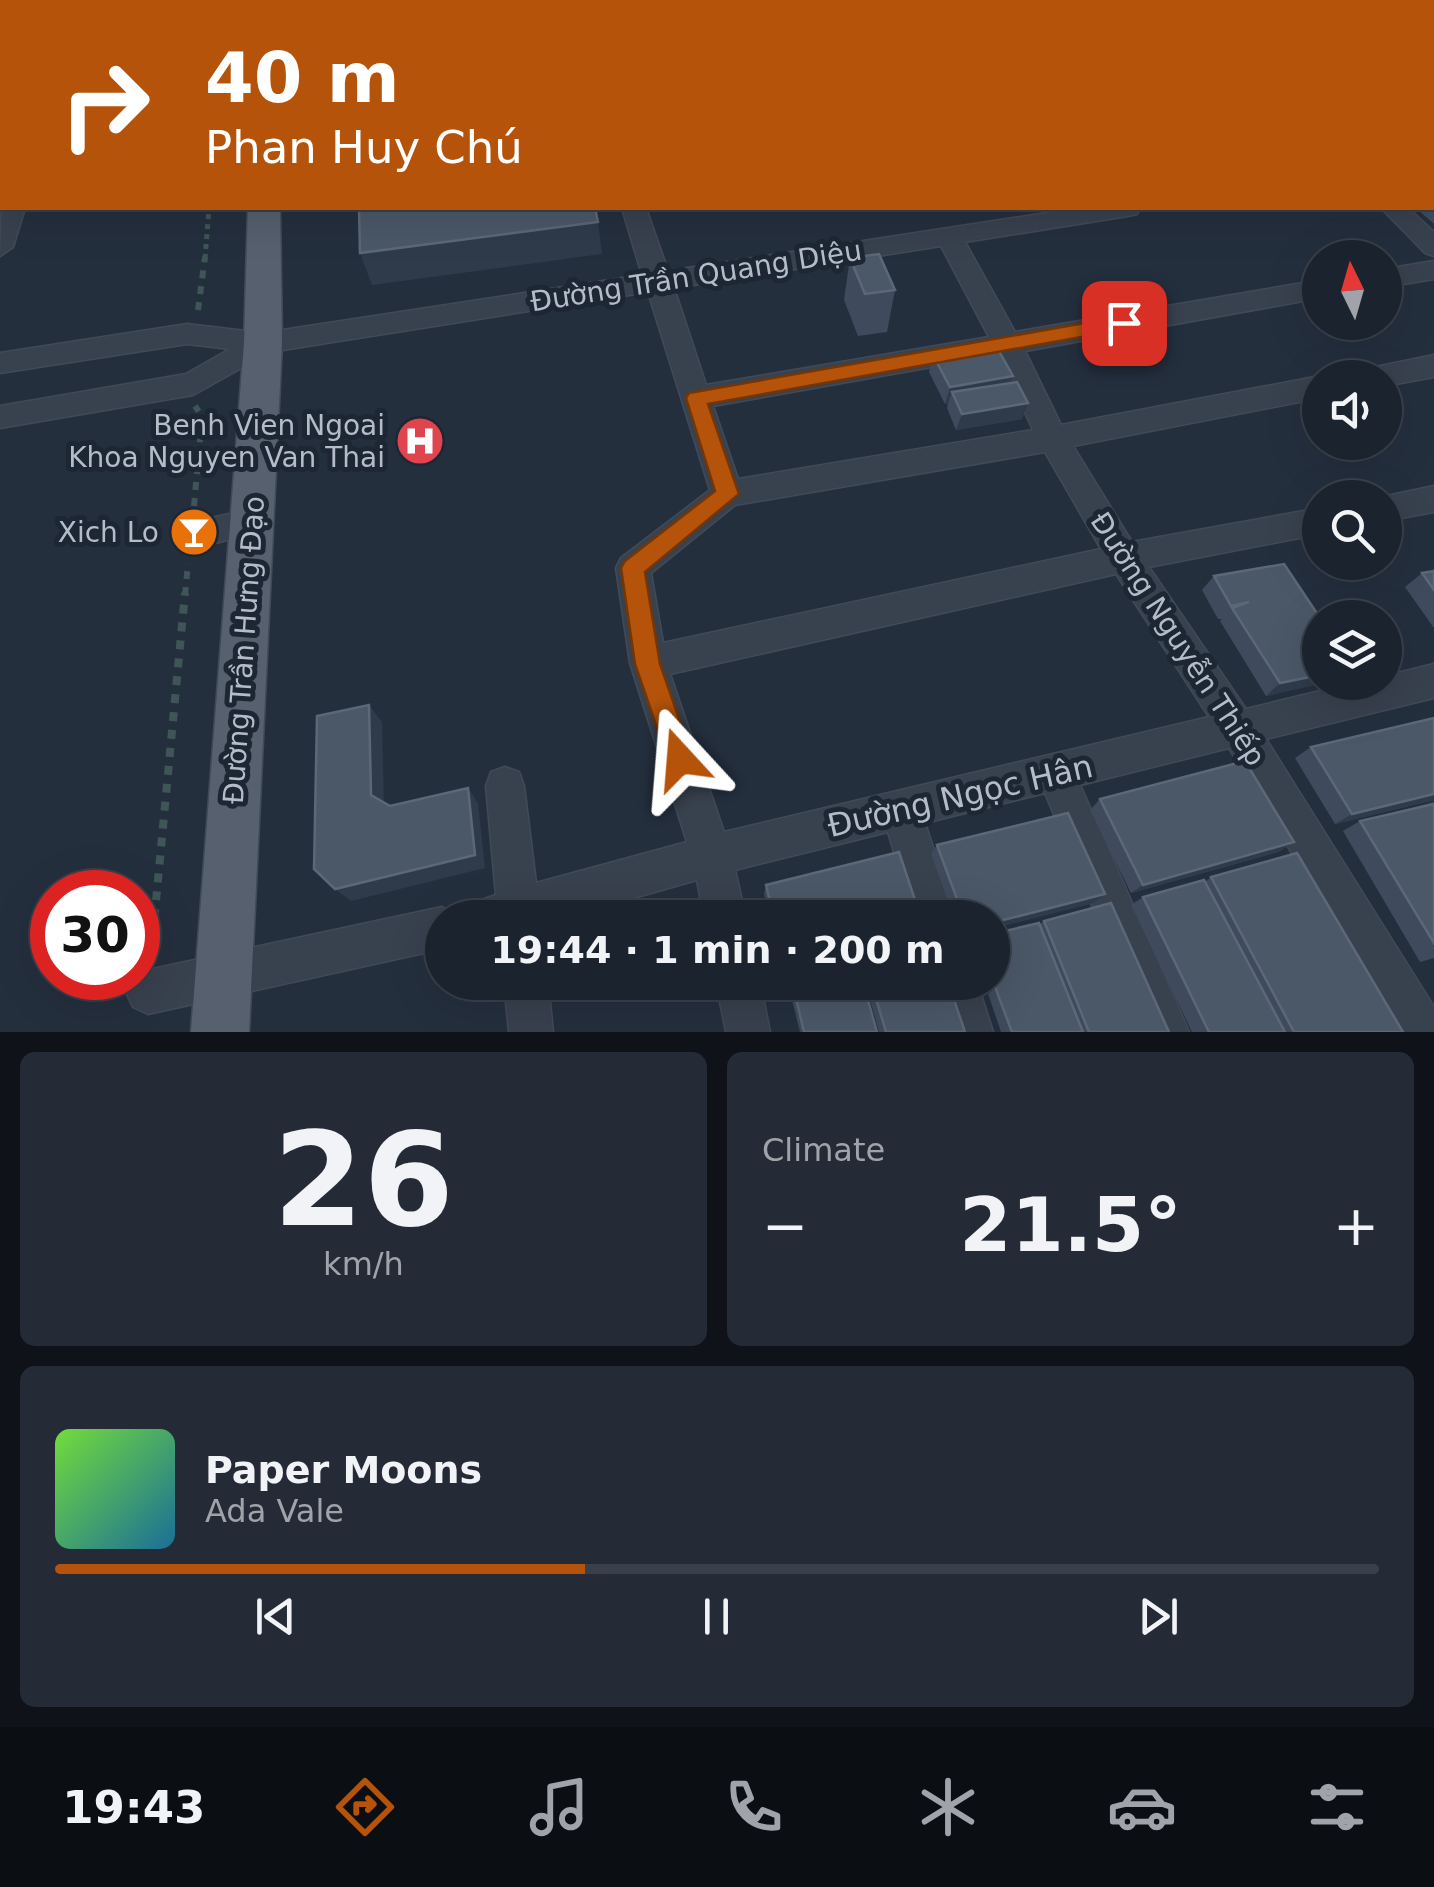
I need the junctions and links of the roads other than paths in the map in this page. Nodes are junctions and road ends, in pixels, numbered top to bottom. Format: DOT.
graph roads {
  1 [pos="11,210"];
  2 [pos="264,210"];
  3 [pos="635,210"];
  4 [pos="1116,210"];
  5 [pos="1396,210"];
  6 [pos="949,237"];
  7 [pos="0,247"];
  8 [pos="1434,247"];
  9 [pos="1434,270"];
  10 [pos="1402,275"];
  11 [pos="656,280"];
  12 [pos="1302,292"];
  13 [pos="1007,343"];
  14 [pos="263,344"];
  15 [pos="0,363"];
  16 [pos="1434,366"];
  17 [pos="1402,372"];
  18 [pos="1302,390"];
  19 [pos="696,398"];
  20 [pos="0,417"];
  21 [pos="1051,436"];
  22 [pos="728,494"];
  23 [pos="1434,499"];
  24 [pos="1402,505"];
  25 [pos="252,522"];
  26 [pos="1302,524"];
  27 [pos="191,535"];
  28 [pos="1124,558"];
  29 [pos="648,664"];
  30 [pos="1434,681"];
  31 [pos="1238,729"];
  32 [pos="1056,774"];
  33 [pos="505,786"];
  34 [pos="901,810"];
  35 [pos="712,855"];
  36 [pos="508,900"];
  37 [pos="559,900"];
  38 [pos="721,900"];
  39 [pos="929,900"];
  40 [pos="425,932"];
  41 [pos="225,972"];
  42 [pos="160,989"];
  43 [pos="528,1000"];
  44 [pos="742,1000"];
  45 [pos="961,1000"];
  46 [pos="1426,1026"];
  47 [pos="220,1032"];
  48 [pos="531,1032"];
  49 [pos="748,1032"];
  50 [pos="971,1032"];
  51 [pos="1167,1032"];
  1 -- 7 [label="street"];
  2 -- 14 [label="main road, Đường Trần Hưng Đạo"];
  3 -- 11 [label="street"];
  4 -- 6 [label="street, Đường Trần Quang Diệu"];
  5 -- 8 [label="street"];
  6 -- 11 [label="street, Đường Trần Quang Diệu"];
  6 -- 13 [label="street, Đường Nguyễn Thiếp"];
  9 -- 10 [label="street"];
  11 -- 14 [label="street, Đường Trần Quang Diệu"];
  11 -- 19 [label="street"];
  12 -- 13 [label="street"];
  13 -- 19 [label="street"];
  13 -- 21 [label="street, Đường Nguyễn Thiếp"];
  14 -- 15 [label="street"];
  14 -- 20 [label="street"];
  14 -- 25 [label="main road, Đường Trần Hưng Đạo"];
  16 -- 17 [label="street"];
  18 -- 21 [label="street"];
  19 -- 22 [label="street"];
  21 -- 22 [label="street"];
  21 -- 28 [label="street, Đường Nguyễn Thiếp"];
  22 -- 29 [label="street"];
  23 -- 24 [label="street"];
  25 -- 27 [label="street"];
  25 -- 41 [label="main road, Đường Trần Hưng Đạo"];
  26 -- 28 [label="street"];
  28 -- 29 [label="street"];
  28 -- 31 [label="street, Đường Nguyễn Thiếp"];
  29 -- 35 [label="street"];
  30 -- 31 [label="street, Đường Ngọc Hân"];
  31 -- 32 [label="street, Đường Ngọc Hân"];
  31 -- 46 [label="street, Đường Nguyễn Thiếp"];
  32 -- 34 [label="street, Đường Ngọc Hân"];
  32 -- 51 [label="street"];
  33 -- 36 [label="street"];
  34 -- 35 [label="street, Đường Ngọc Hân"];
  34 -- 39 [label="street"];
  35 -- 37 [label="street, Đường Ngọc Hân"];
  35 -- 38 [label="street"];
  40 -- 41 [label="street"];
  41 -- 42 [label="street"];
  41 -- 47 [label="main road, Đường Trần Hưng Đạo"];
  43 -- 48 [label="street"];
  44 -- 49 [label="street"];
  45 -- 50 [label="street"];
}
